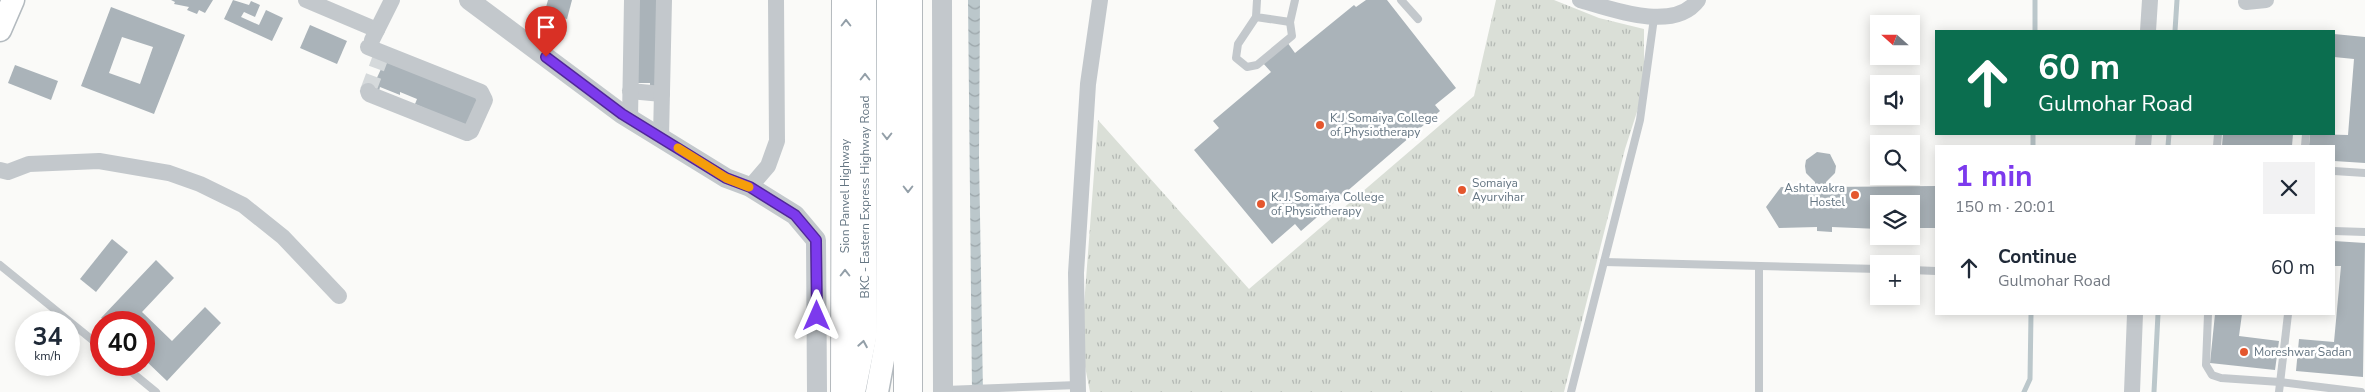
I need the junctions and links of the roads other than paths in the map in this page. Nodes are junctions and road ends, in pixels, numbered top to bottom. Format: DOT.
graph roads {
  1 [pos="13,0"];
  2 [pos="306,0"];
  3 [pos="392,0"];
  4 [pos="469,0"];
  5 [pos="632,0"];
  6 [pos="664,0"];
  7 [pos="776,0"];
  8 [pos="846,0"];
  9 [pos="865,0"];
  10 [pos="888,0"];
  11 [pos="908,0"];
  12 [pos="942,0"];
  13 [pos="1100,0"];
  14 [pos="1257,0"];
  15 [pos="1295,0"];
  16 [pos="1401,0"];
  17 [pos="1580,0"];
  18 [pos="1698,0"];
  19 [pos="2150,0"];
  20 [pos="2266,0"];
  21 [pos="2246,2"];
  22 [pos="1256,17"];
  23 [pos="1654,18"];
  24 [pos="1418,19"];
  25 [pos="1290,22"];
  26 [pos="0,30"];
  27 [pos="377,30"];
  28 [pos="2148,30"];
  29 [pos="630,90"];
  30 [pos="368,91"];
  31 [pos="662,94"];
  32 [pos="630,119"];
  33 [pos="661,137"];
  34 [pos="0,170"];
  35 [pos="2335,171"];
  36 [pos="2365,173"];
  37 [pos="750,187"];
  38 [pos="2335,231"];
  39 [pos="2365,232"];
  40 [pos="1604,262"];
  41 [pos="0,265"];
  42 [pos="1759,267"];
  43 [pos="1870,269"];
  44 [pos="1920,270"];
  45 [pos="1935,270"];
  46 [pos="339,296"];
  47 [pos="2135,315"];
  48 [pos="2208,315"];
  49 [pos="2288,315"];
  50 [pos="90,338"];
  51 [pos="136,376"];
  52 [pos="2280,382"];
  53 [pos="1078,389"];
  54 [pos="943,391"];
  55 [pos="156,392"];
  56 [pos="817,392"];
  57 [pos="845,392"];
  58 [pos="854,392"];
  59 [pos="877,392"];
  60 [pos="908,392"];
  61 [pos="1571,392"];
  62 [pos="1759,392"];
  63 [pos="2132,392"];
  64 [pos="2279,392"];
  65 [pos="2361,392"];
  1 -- 26 [label="main road"];
  2 -- 27 [label="street"];
  3 -- 27 [label="street"];
  4 -- 32 [label="street"];
  5 -- 29 [label="street"];
  6 -- 31 [label="street"];
  7 -- 37 [label="street"];
  57 -- 8 [label="highway, Sion Panvel Highway, one-way"];
  58 -- 9 [label="main road, BKC - Eastern Express Highway Road, one-way"];
  10 -- 59 [label="main road, BKC - Eastern Express Highway Road, one-way"];
  11 -- 60 [label="highway, one-way"];
  12 -- 54 [label="street"];
  13 -- 53 [label="street"];
  14 -- 22 [label="lane"];
  15 -- 25 [label="lane"];
  16 -- 24 [label="lane"];
  17 -- 23 [label="street"];
  18 -- 23 [label="street"];
  19 -- 28 [label="street"];
  20 -- 21 [label="street"];
  22 -- 25 [label="lane"];
  22 -- 25 [label="lane"];
  23 -- 40 [label="lane"];
  27 -- 30 [label="street"];
  29 -- 31 [label="street"];
  29 -- 32 [label="street"];
  31 -- 33 [label="street"];
  32 -- 33 [label="street"];
  33 -- 37 [label="street"];
  34 -- 46 [label="street"];
  35 -- 36 [label="lane"];
  37 -- 56 [label="street"];
  38 -- 39 [label="lane"];
  40 -- 42 [label="lane"];
  40 -- 61 [label="lane"];
  41 -- 50 [label="lane"];
  42 -- 43 [label="lane"];
  42 -- 62 [label="lane"];
  44 -- 45 [label="lane"];
  47 -- 63 [label="street"];
  48 -- 52 [label="lane"];
  49 -- 52 [label="lane"];
  51 -- 55 [label="lane"];
  52 -- 64 [label="lane"];
  52 -- 65 [label="lane"];
  53 -- 54 [label="lane"];
}
